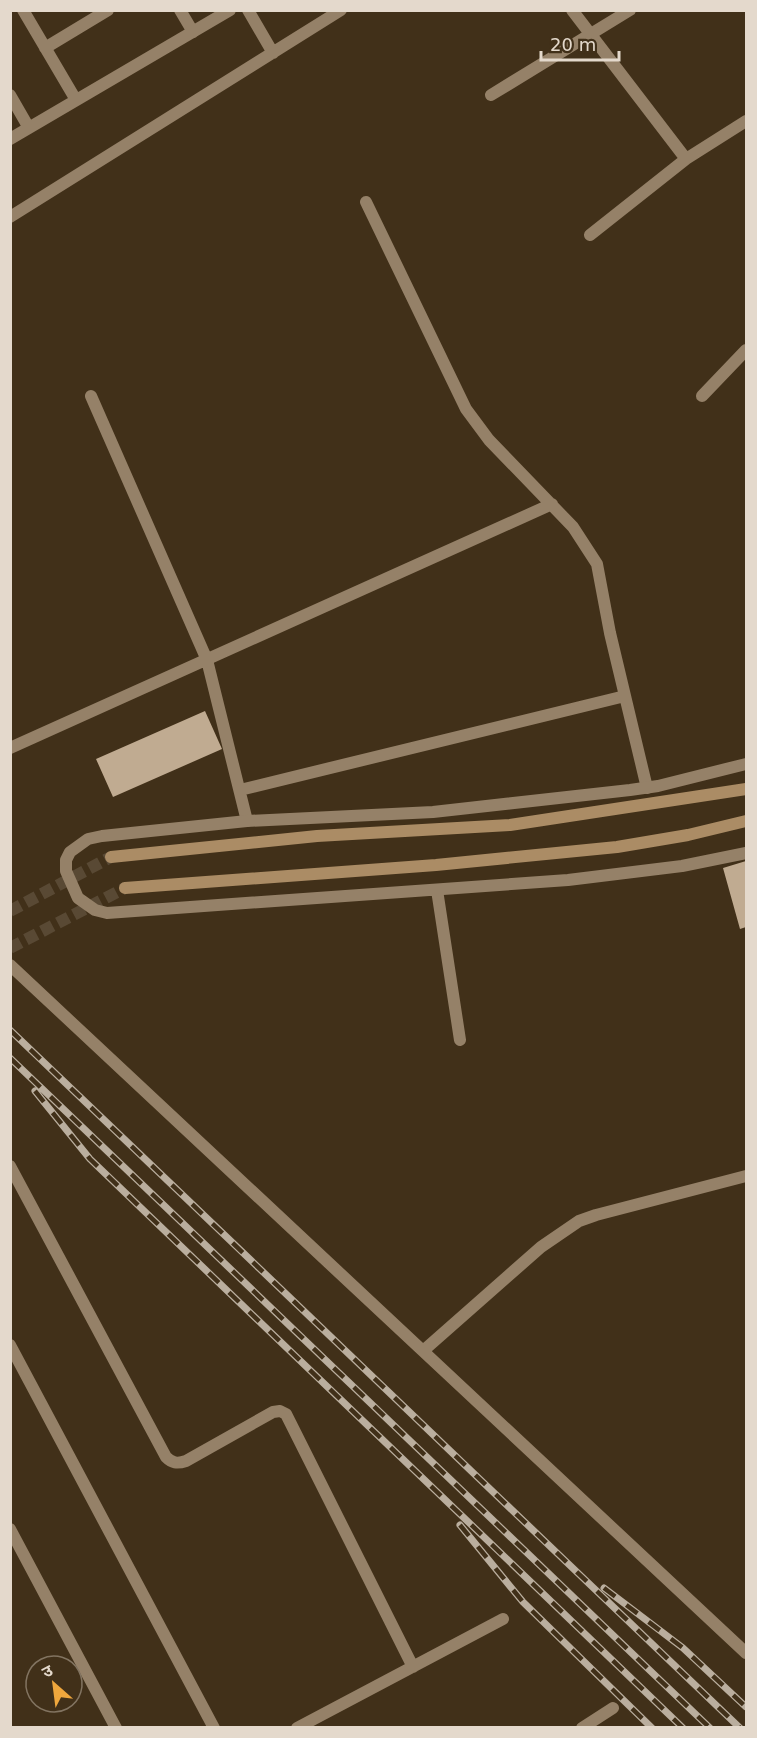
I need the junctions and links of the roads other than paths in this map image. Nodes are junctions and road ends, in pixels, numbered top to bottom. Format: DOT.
graph roads {
  1 [pos="23,10"];
  2 [pos="108,10"];
  3 [pos="180,10"];
  4 [pos="230,10"];
  5 [pos="248,10"];
  6 [pos="341,10"];
  7 [pos="572,10"];
  8 [pos="630,10"];
  9 [pos="193,32"];
  10 [pos="591,35"];
  11 [pos="45,48"];
  12 [pos="273,53"];
  13 [pos="10,95"];
  14 [pos="490,95"];
  15 [pos="76,100"];
  16 [pos="747,122"];
  17 [pos="29,128"];
  18 [pos="10,139"];
  19 [pos="686,159"];
  20 [pos="366,202"];
  21 [pos="10,217"];
  22 [pos="590,235"];
  23 [pos="747,350"];
  24 [pos="91,396"];
  25 [pos="702,396"];
  26 [pos="552,504"];
  27 [pos="207,660"];
  28 [pos="625,696"];
  29 [pos="10,748"];
  30 [pos="747,764"];
  31 [pos="646,788"];
  32 [pos="747,789"];
  33 [pos="240,790"];
  34 [pos="247,821"];
  35 [pos="747,821"];
  36 [pos="747,853"];
  37 [pos="111,857"];
  38 [pos="125,888"];
  39 [pos="437,890"];
  40 [pos="10,965"];
  41 [pos="460,1040"];
  42 [pos="10,1166"];
  43 [pos="747,1176"];
  44 [pos="10,1345"];
  45 [pos="423,1351"];
  46 [pos="10,1529"];
  47 [pos="503,1619"];
  48 [pos="747,1653"];
  49 [pos="412,1667"];
  50 [pos="613,1708"];
  51 [pos="116,1728"];
  52 [pos="214,1728"];
  53 [pos="297,1728"];
  54 [pos="582,1728"];
  1 -- 11 [label="street"];
  2 -- 11 [label="street"];
  3 -- 9 [label="street"];
  4 -- 9 [label="street"];
  5 -- 12 [label="street"];
  6 -- 12 [label="street"];
  7 -- 10 [label="street"];
  8 -- 10 [label="street"];
  9 -- 15 [label="street"];
  10 -- 14 [label="street"];
  10 -- 19 [label="street"];
  11 -- 15 [label="street"];
  12 -- 21 [label="street"];
  13 -- 17 [label="street"];
  15 -- 17 [label="street"];
  16 -- 19 [label="street"];
  17 -- 18 [label="street"];
  19 -- 22 [label="street"];
  20 -- 26 [label="street"];
  23 -- 25 [label="street"];
  24 -- 27 [label="street"];
  26 -- 27 [label="street"];
  26 -- 28 [label="street"];
  27 -- 29 [label="street"];
  27 -- 33 [label="street"];
  28 -- 31 [label="street"];
  28 -- 33 [label="street"];
  30 -- 31 [label="street"];
  31 -- 34 [label="street"];
  32 -- 37 [label="street"];
  33 -- 34 [label="street"];
  34 -- 39 [label="street"];
  35 -- 38 [label="street"];
  36 -- 39 [label="street"];
  39 -- 41 [label="street"];
  40 -- 45 [label="street"];
  42 -- 49 [label="street"];
  43 -- 45 [label="street"];
  44 -- 52 [label="street"];
  45 -- 48 [label="street"];
  46 -- 51 [label="street"];
  47 -- 49 [label="street"];
  49 -- 53 [label="street"];
  50 -- 54 [label="street"];
}
